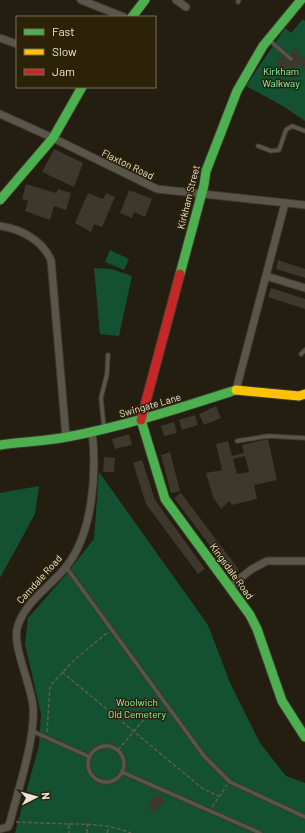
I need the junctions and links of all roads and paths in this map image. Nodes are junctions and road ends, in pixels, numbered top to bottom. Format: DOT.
graph roads {
  1 [pos="81,0"];
  2 [pos="145,0"];
  3 [pos="176,0"];
  4 [pos="297,1"];
  5 [pos="186,7"];
  6 [pos="121,16"];
  7 [pos="133,16"];
  8 [pos="0,38"];
  9 [pos="268,39"];
  10 [pos="16,44"];
  11 [pos="291,59"];
  12 [pos="81,88"];
  13 [pos="0,114"];
  14 [pos="305,131"];
  15 [pos="53,138"];
  16 [pos="258,146"];
  17 [pos="2,194"];
  18 [pos="201,194"];
  19 [pos="285,202"];
  20 [pos="305,205"];
  21 [pos="0,226"];
  22 [pos="266,276"];
  23 [pos="305,288"];
  24 [pos="305,350"];
  25 [pos="108,354"];
  26 [pos="300,354"];
  27 [pos="236,390"];
  28 [pos="305,394"];
  29 [pos="141,420"];
  30 [pos="104,429"];
  31 [pos="92,431"];
  32 [pos="66,436"];
  33 [pos="305,438"];
  34 [pos="237,442"];
  35 [pos="0,445"];
  36 [pos="305,561"];
  37 [pos="66,567"];
  38 [pos="230,586"];
  39 [pos="112,630"];
  40 [pos="62,672"];
  41 [pos="162,698"];
  42 [pos="32,731"];
  43 [pos="133,732"];
  44 [pos="305,737"];
  45 [pos="46,738"];
  46 [pos="118,750"];
  47 [pos="90,757"];
  48 [pos="122,772"];
  49 [pos="230,782"];
  50 [pos="218,796"];
  51 [pos="210,810"];
  52 [pos="305,817"];
  53 [pos="10,822"];
  54 [pos="69,824"];
  55 [pos="87,824"];
  56 [pos="109,827"];
  57 [pos="0,829"];
  58 [pos="8,833"];
  59 [pos="69,833"];
  60 [pos="87,833"];
  61 [pos="107,833"];
  62 [pos="131,833"];
  63 [pos="260,833"];
  1 -- 6 [label="street"];
  2 -- 7 [label="street"];
  3 -- 5 [label="street"];
  4 -- 9 [label="street, Kirkham Street"];
  8 -- 10 [label="street"];
  9 -- 11 [label="lane"];
  9 -- 18 [label="street, Kirkham Street"];
  12 -- 15 [label="street"];
  13 -- 15 [label="street, Flaxton Road"];
  14 -- 16 [label="lane"];
  15 -- 17 [label="street"];
  15 -- 18 [label="street, Flaxton Road"];
  18 -- 19 [label="street, Flaxton Road"];
  18 -- 29 [label="street, Kirkham Street"];
  19 -- 20 [label="street, Flaxton Road"];
  19 -- 22 [label="street"];
  21 -- 32 [label="street"];
  22 -- 23 [label="street"];
  22 -- 27 [label="street"];
  24 -- 26 [label="lane"];
  25 -- 30 [label="lane"];
  27 -- 28 [label="street, Swingate Lane"];
  27 -- 29 [label="street, Swingate Lane"];
  29 -- 30 [label="street, Swingate Lane"];
  29 -- 38 [label="street, Kingsdale Road"];
  30 -- 31 [label="street, Swingate Lane"];
  31 -- 32 [label="street, Swingate Lane"];
  31 -- 37 [label="street, Camdale Road"];
  32 -- 35 [label="street, Swingate Lane"];
  33 -- 34 [label="lane"];
  36 -- 38 [label="street"];
  37 -- 39 [label="lane"];
  37 -- 42 [label="street, Camdale Road"];
  38 -- 44 [label="street, Kingsdale Road"];
  39 -- 40 [label="path"];
  39 -- 41 [label="lane"];
  40 -- 43 [label="path"];
  40 -- 45 [label="path"];
  41 -- 43 [label="path"];
  41 -- 49 [label="lane"];
  42 -- 45 [label="lane"];
  42 -- 53 [label="street, Camdale Road"];
  43 -- 46 [label="path"];
  43 -- 50 [label="path"];
  45 -- 47 [label="lane"];
  46 -- 47 [label="lane"];
  46 -- 48 [label="lane"];
  47 -- 48 [label="lane"];
  48 -- 51 [label="lane"];
  49 -- 50 [label="path"];
  49 -- 52 [label="lane"];
  50 -- 51 [label="path"];
  51 -- 63 [label="lane"];
  53 -- 54 [label="path"];
  53 -- 57 [label="street"];
  53 -- 58 [label="lane"];
  54 -- 55 [label="path"];
  54 -- 59 [label="path"];
  55 -- 56 [label="path"];
  55 -- 60 [label="path"];
  56 -- 61 [label="path"];
  56 -- 62 [label="path"];
}
